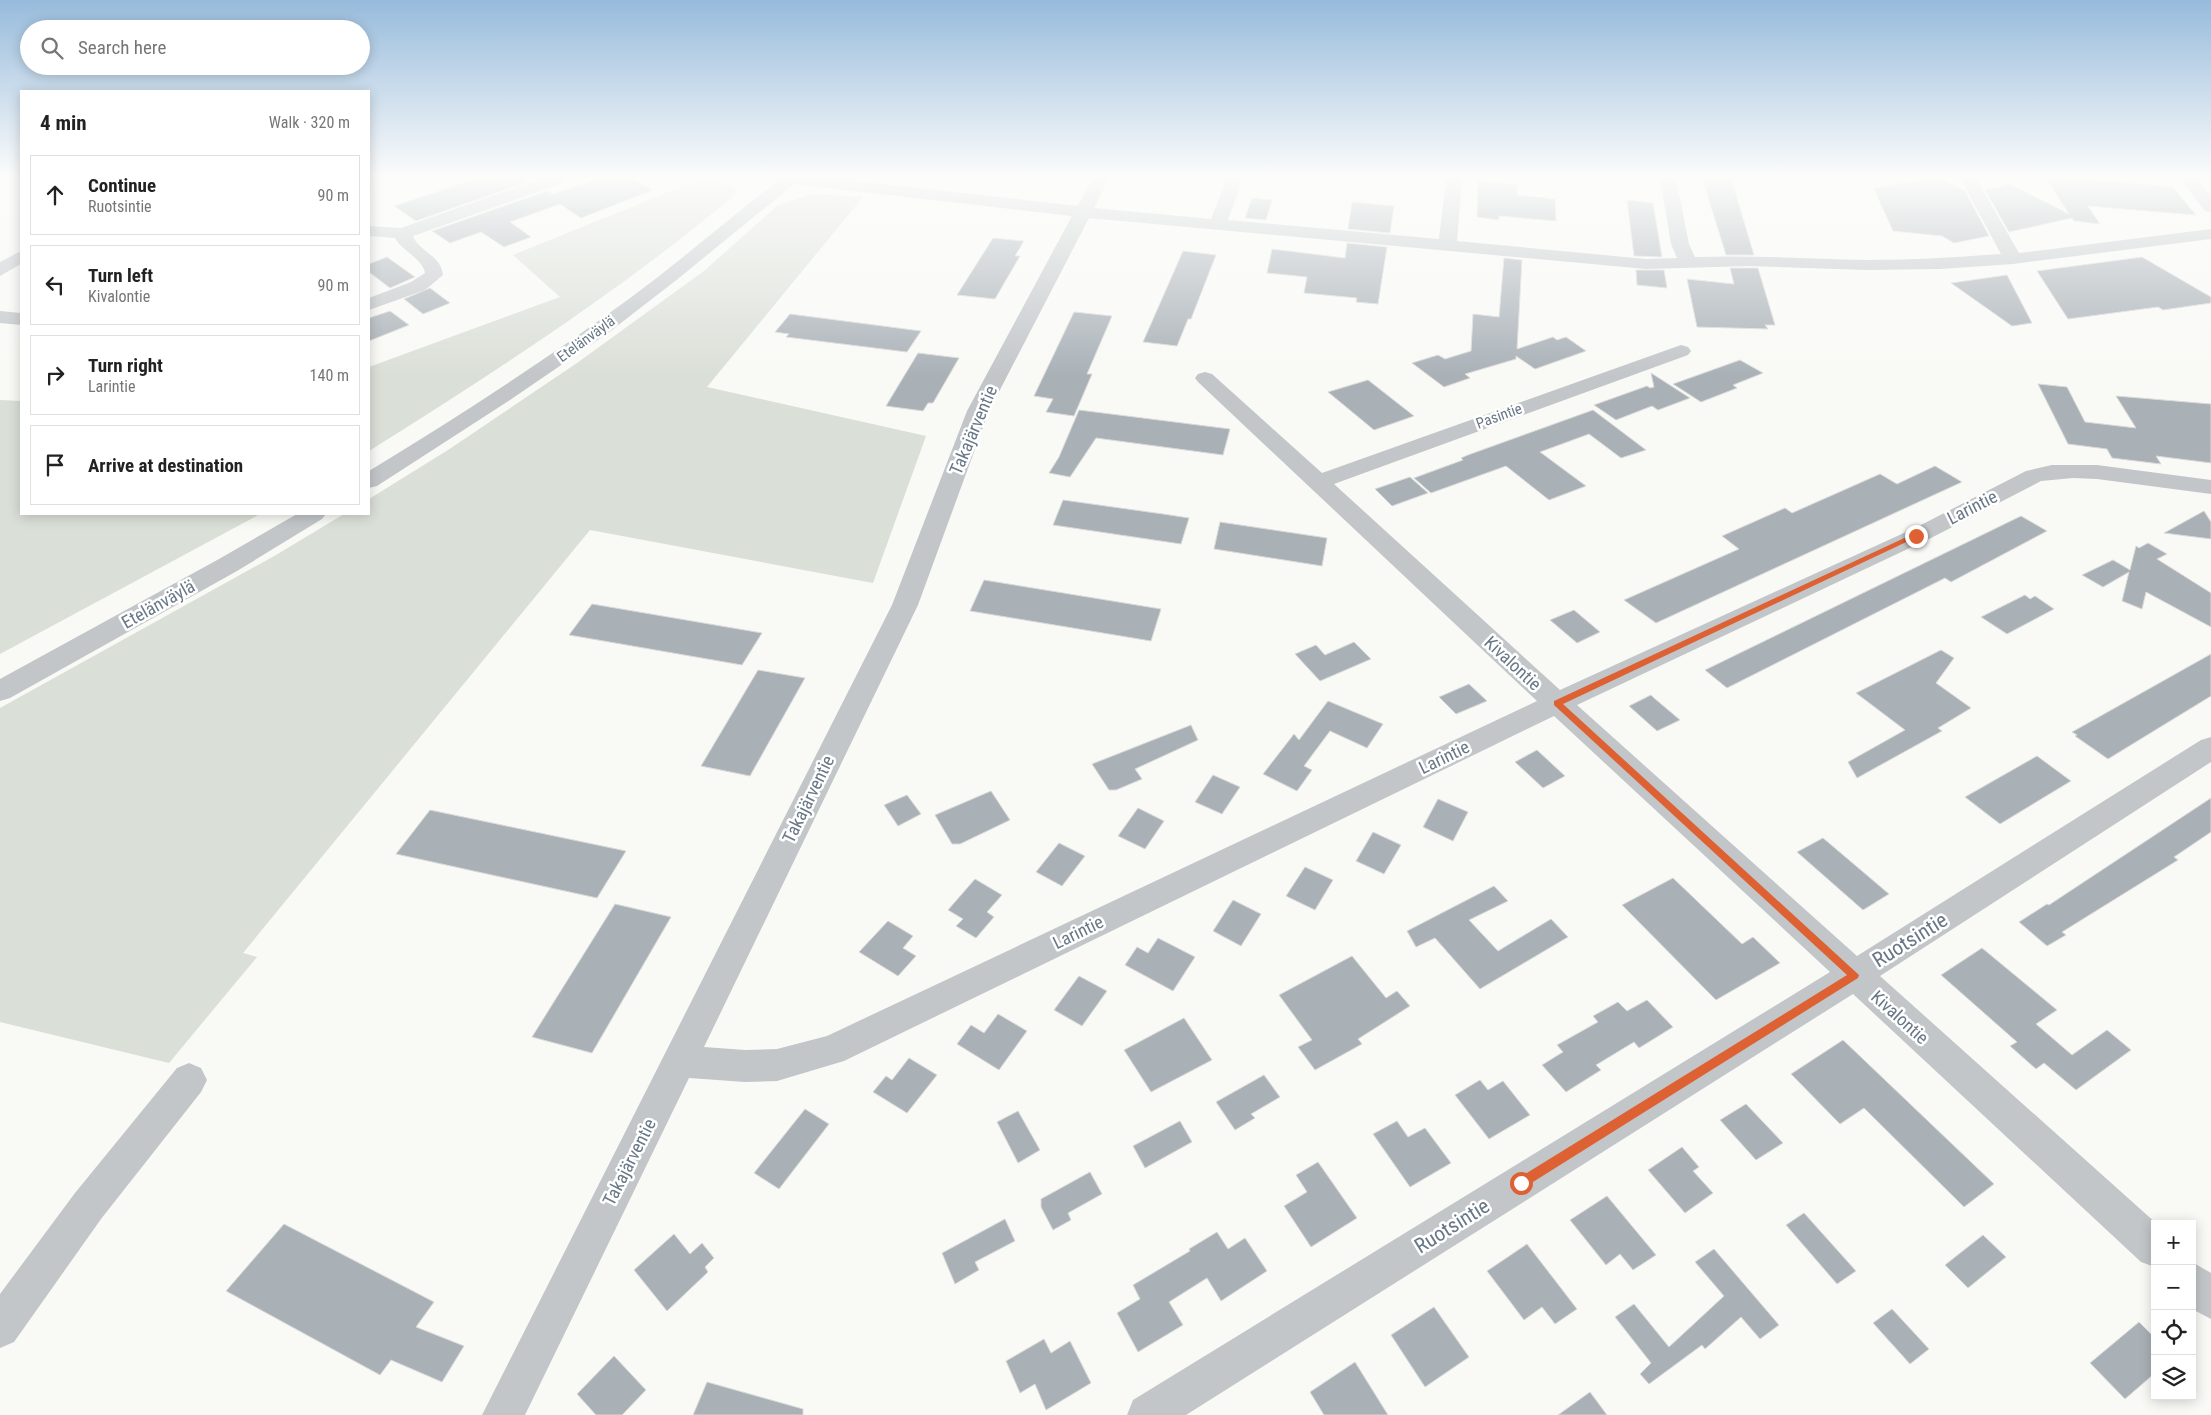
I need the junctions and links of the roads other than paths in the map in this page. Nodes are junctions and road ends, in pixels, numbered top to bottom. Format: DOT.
graph roads {
  1 [pos="408,244"];
  2 [pos="712,244"];
  3 [pos="1067,244"];
  4 [pos="1417,244"];
  5 [pos="1680,244"];
  6 [pos="2005,244"];
  7 [pos="2132,244"];
  8 [pos="1447,247"];
  9 [pos="20,257"];
  10 [pos="2013,259"];
  11 [pos="1688,262"];
  12 [pos="0,270"];
  13 [pos="370,304"];
  14 [pos="0,317"];
  15 [pos="20,319"];
  16 [pos="1681,350"];
  17 [pos="1205,378"];
  18 [pos="370,480"];
  19 [pos="1318,482"];
  20 [pos="2211,487"];
  21 [pos="312,515"];
  22 [pos="0,691"];
  23 [pos="1557,703"];
  24 [pos="2211,748"];
  25 [pos="1854,975"];
  26 [pos="680,1061"];
  27 [pos="189,1080"];
  28 [pos="2151,1244"];
  29 [pos="2196,1286"];
  30 [pos="2211,1299"];
  31 [pos="0,1328"];
  32 [pos="503,1415"];
  33 [pos="1148,1415"];
  1 -- 13 [label="street"];
  2 -- 18 [label="street, Etelänväylä"];
  3 -- 26 [label="street, Takajärventie"];
  4 -- 8 [label="street"];
  5 -- 11 [label="street"];
  6 -- 10 [label="street"];
  7 -- 10 [label="street"];
  8 -- 11 [label="street"];
  9 -- 12 [label="street"];
  10 -- 11 [label="street"];
  14 -- 15 [label="street"];
  16 -- 19 [label="street, Pasintie"];
  17 -- 19 [label="street, Kivalontie"];
  19 -- 23 [label="street, Kivalontie"];
  20 -- 23 [label="street, Larintie"];
  21 -- 22 [label="street, Etelänväylä"];
  23 -- 25 [label="street, Kivalontie"];
  23 -- 26 [label="street, Larintie"];
  24 -- 25 [label="street, Ruotsintie"];
  25 -- 28 [label="street, Kivalontie"];
  25 -- 33 [label="street, Ruotsintie"];
  26 -- 32 [label="street, Takajärventie"];
  27 -- 31 [label="street"];
  29 -- 30 [label="street"];
}
